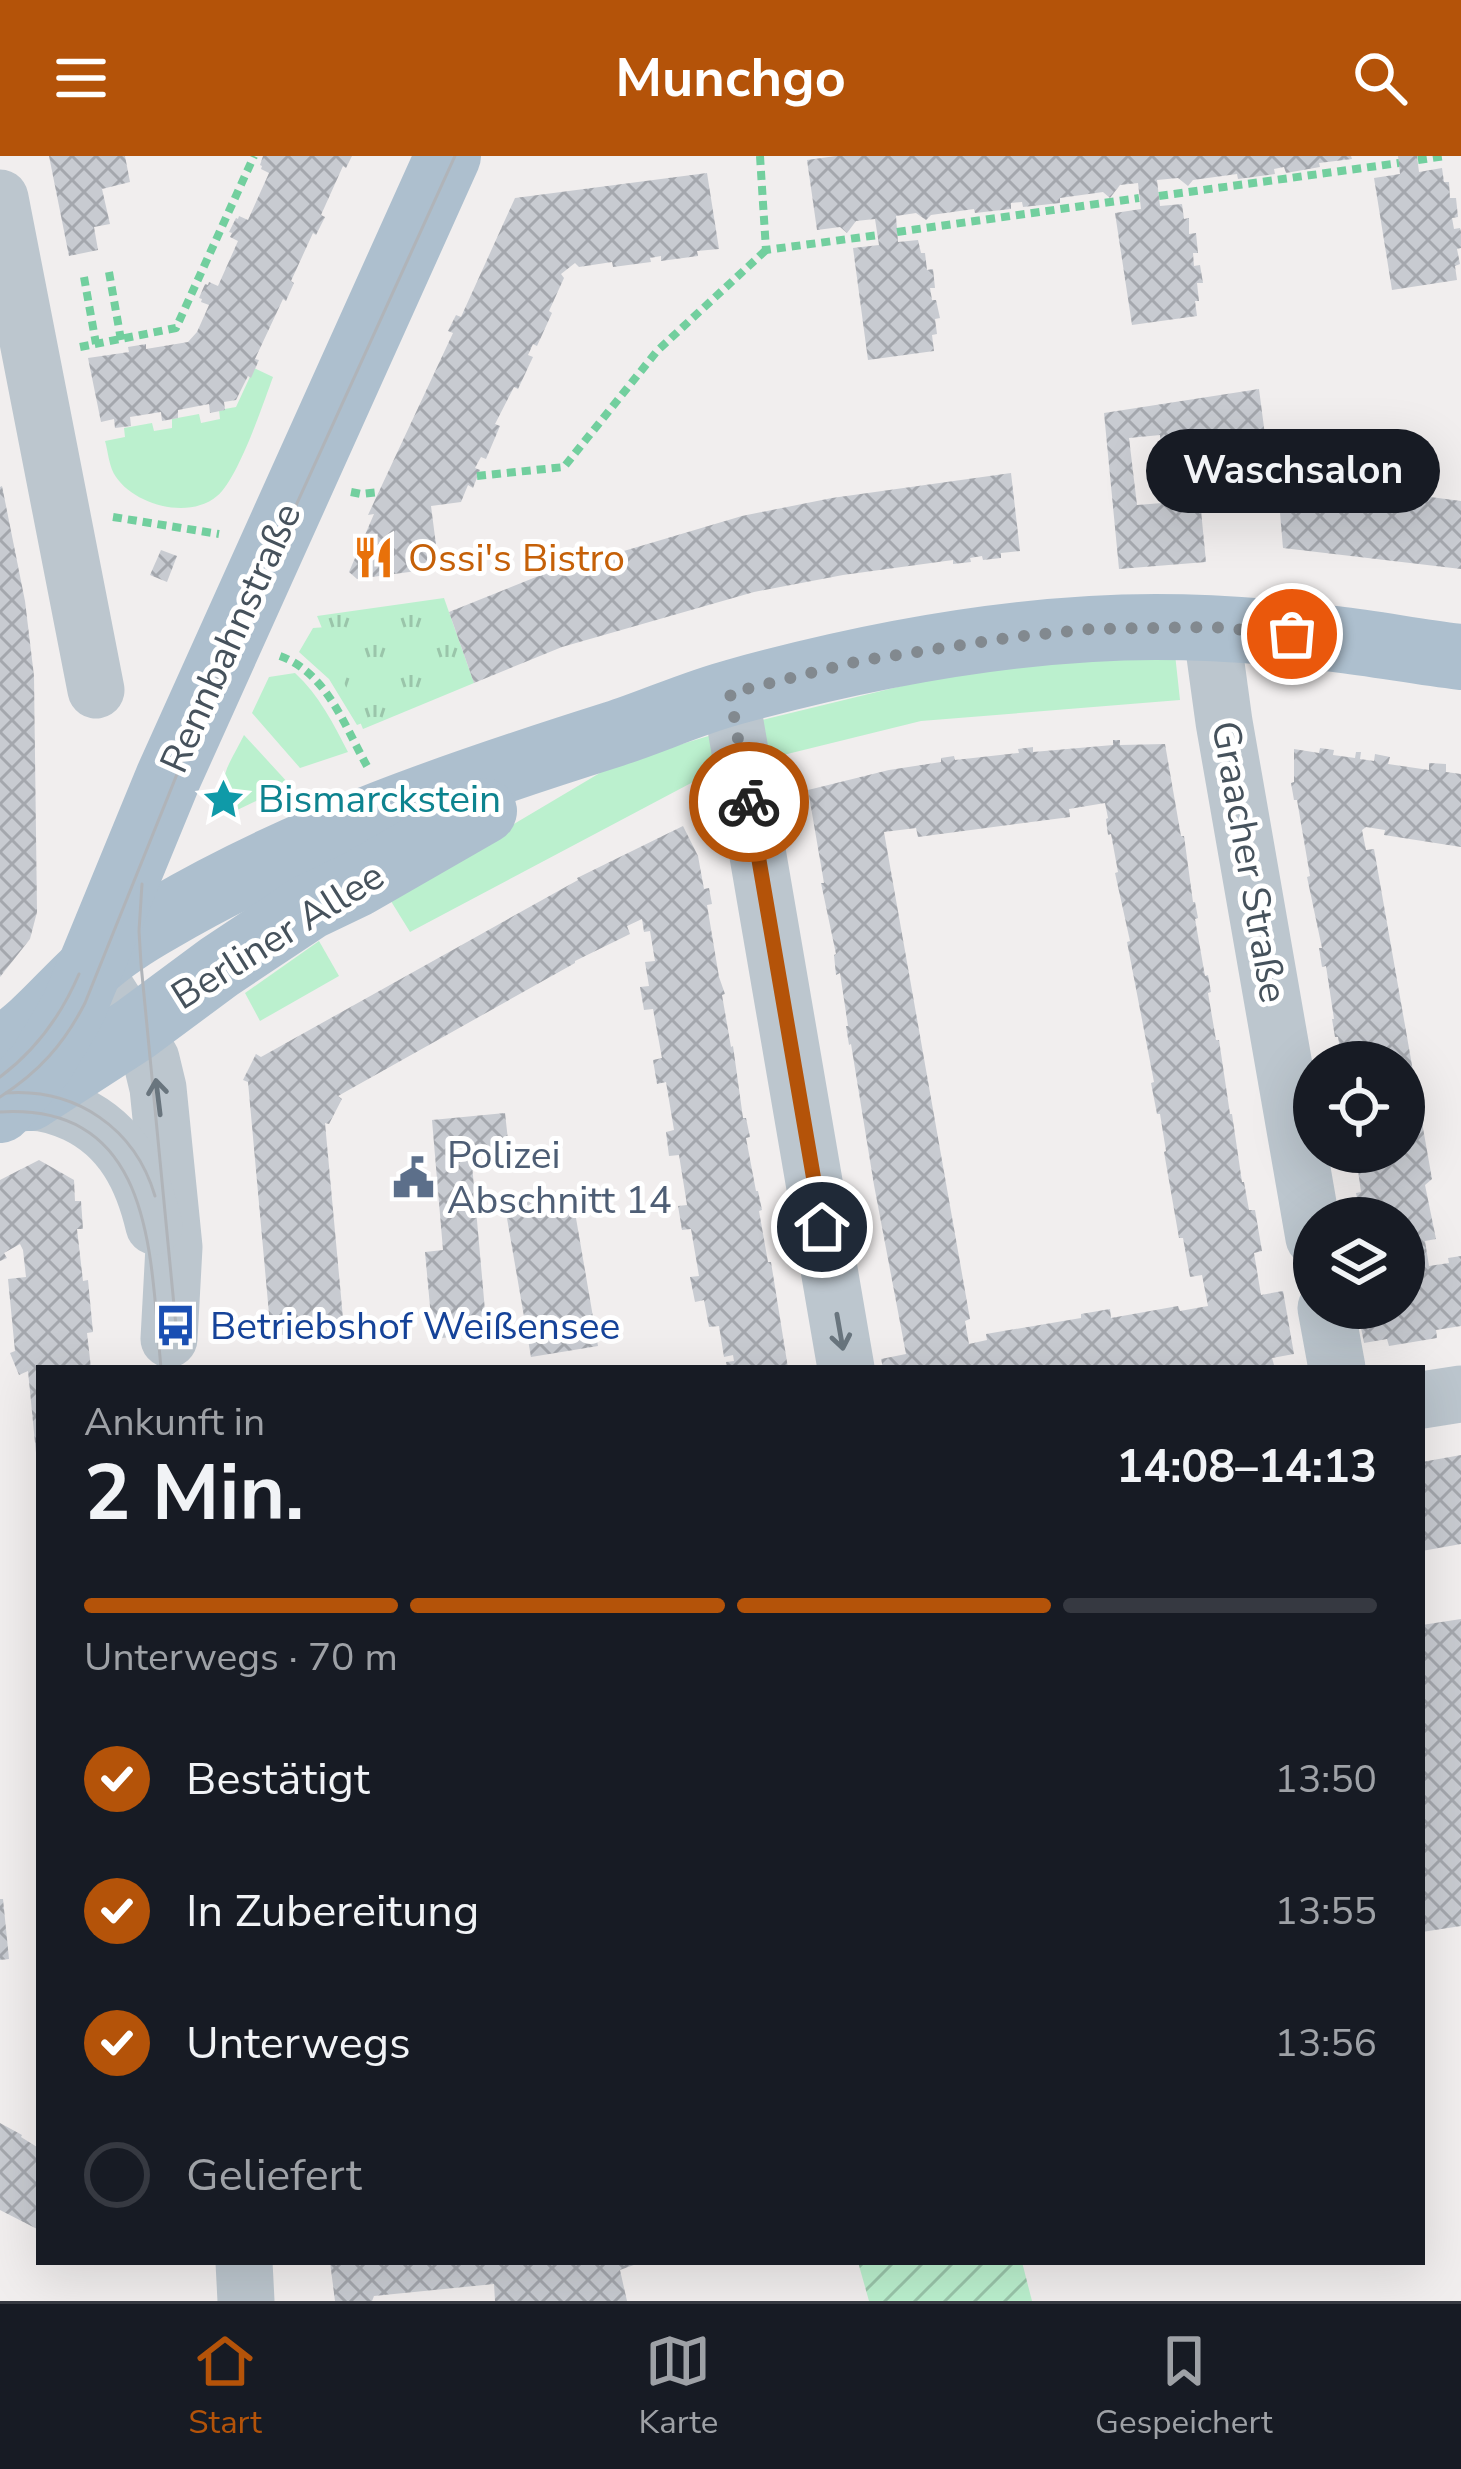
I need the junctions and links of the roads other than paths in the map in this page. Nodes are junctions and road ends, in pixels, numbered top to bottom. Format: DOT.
graph roads {
  1 [pos="448,156"];
  2 [pos="0,197"];
  3 [pos="1211,627"];
  4 [pos="1461,657"];
  5 [pos="96,690"];
  6 [pos="730,693"];
  7 [pos="625,731"];
  8 [pos="91,968"];
  9 [pos="134,1030"];
  10 [pos="5,1095"];
  11 [pos="1307,1197"];
  12 [pos="1330,1329"];
  13 [pos="170,1354"];
  14 [pos="845,1365"];
  15 [pos="1336,1365"];
  16 [pos="1461,1394"];
  17 [pos="1425,1400"];
  18 [pos="244,2265"];
  19 [pos="246,2301"];
  1 -- 8 [label="main road, Rennbahnstraße"];
  2 -- 5 [label="street"];
  3 -- 4 [label="main road, Berliner Allee"];
  3 -- 6 [label="main road, Berliner Allee"];
  3 -- 11 [label="street, Graacher Straße"];
  6 -- 7 [label="main road, Berliner Allee"];
  6 -- 14 [label="street, one-way"];
  7 -- 8 [label="main road, Berliner Allee"];
  7 -- 9 [label="main road, Berliner Allee"];
  8 -- 9 [label="street"];
  8 -- 10 [label="main road, Rennbahnstraße"];
  9 -- 10 [label="main road, Berliner Allee"];
  13 -- 9 [label="street, one-way"];
  10 -- 13 [label="street"];
  12 -- 15 [label="street"];
  16 -- 17 [label="street"];
  18 -- 19 [label="street"];
}
